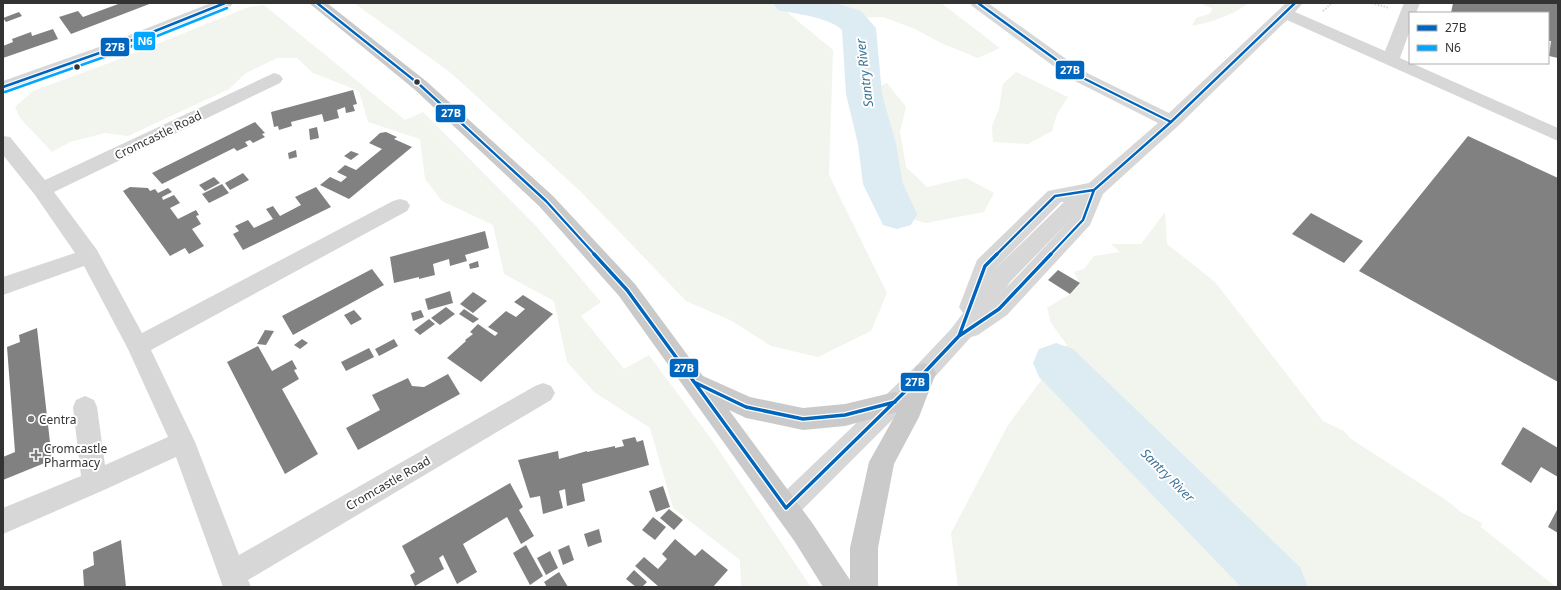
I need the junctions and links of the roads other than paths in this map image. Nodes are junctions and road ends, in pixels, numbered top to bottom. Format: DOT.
graph roads {
  1 [pos="224,3"];
  2 [pos="317,3"];
  3 [pos="978,3"];
  4 [pos="1412,3"];
  5 [pos="1290,8"];
  6 [pos="1390,60"];
  7 [pos="274,79"];
  8 [pos="3,87"];
  9 [pos="1171,122"];
  10 [pos="1558,135"];
  11 [pos="3,142"];
  12 [pos="42,190"];
  13 [pos="400,206"];
  14 [pos="89,256"];
  15 [pos="3,286"];
  16 [pos="138,346"];
  17 [pos="924,373"];
  18 [pos="696,383"];
  19 [pos="543,393"];
  20 [pos="895,402"];
  21 [pos="84,407"];
  22 [pos="183,442"];
  23 [pos="95,482"];
  24 [pos="786,508"];
  25 [pos="3,520"];
  26 [pos="235,580"];
  27 [pos="839,587"];
  28 [pos="864,587"];
  1 -- 8 [label="street"];
  2 -- 18 [label="main road"];
  3 -- 9 [label="street"];
  4 -- 6 [label="street"];
  5 -- 6 [label="street"];
  5 -- 9 [label="street"];
  6 -- 10 [label="street"];
  7 -- 12 [label="street, Cromcastle Road"];
  9 -- 17 [label="street"];
  11 -- 12 [label="street, Cromcastle Road"];
  12 -- 14 [label="street, Cromcastle Road"];
  13 -- 16 [label="street"];
  14 -- 15 [label="street"];
  14 -- 16 [label="street, Cromcastle Road"];
  16 -- 22 [label="street, Cromcastle Road"];
  17 -- 20 [label="street"];
  17 -- 28 [label="main road"];
  18 -- 20 [label="main road"];
  18 -- 24 [label="main road"];
  19 -- 26 [label="street, Cromcastle Road"];
  20 -- 24 [label="street"];
  21 -- 23 [label="street"];
  22 -- 23 [label="street"];
  22 -- 26 [label="street, Cromcastle Road"];
  23 -- 25 [label="street"];
  24 -- 27 [label="main road"];
}
